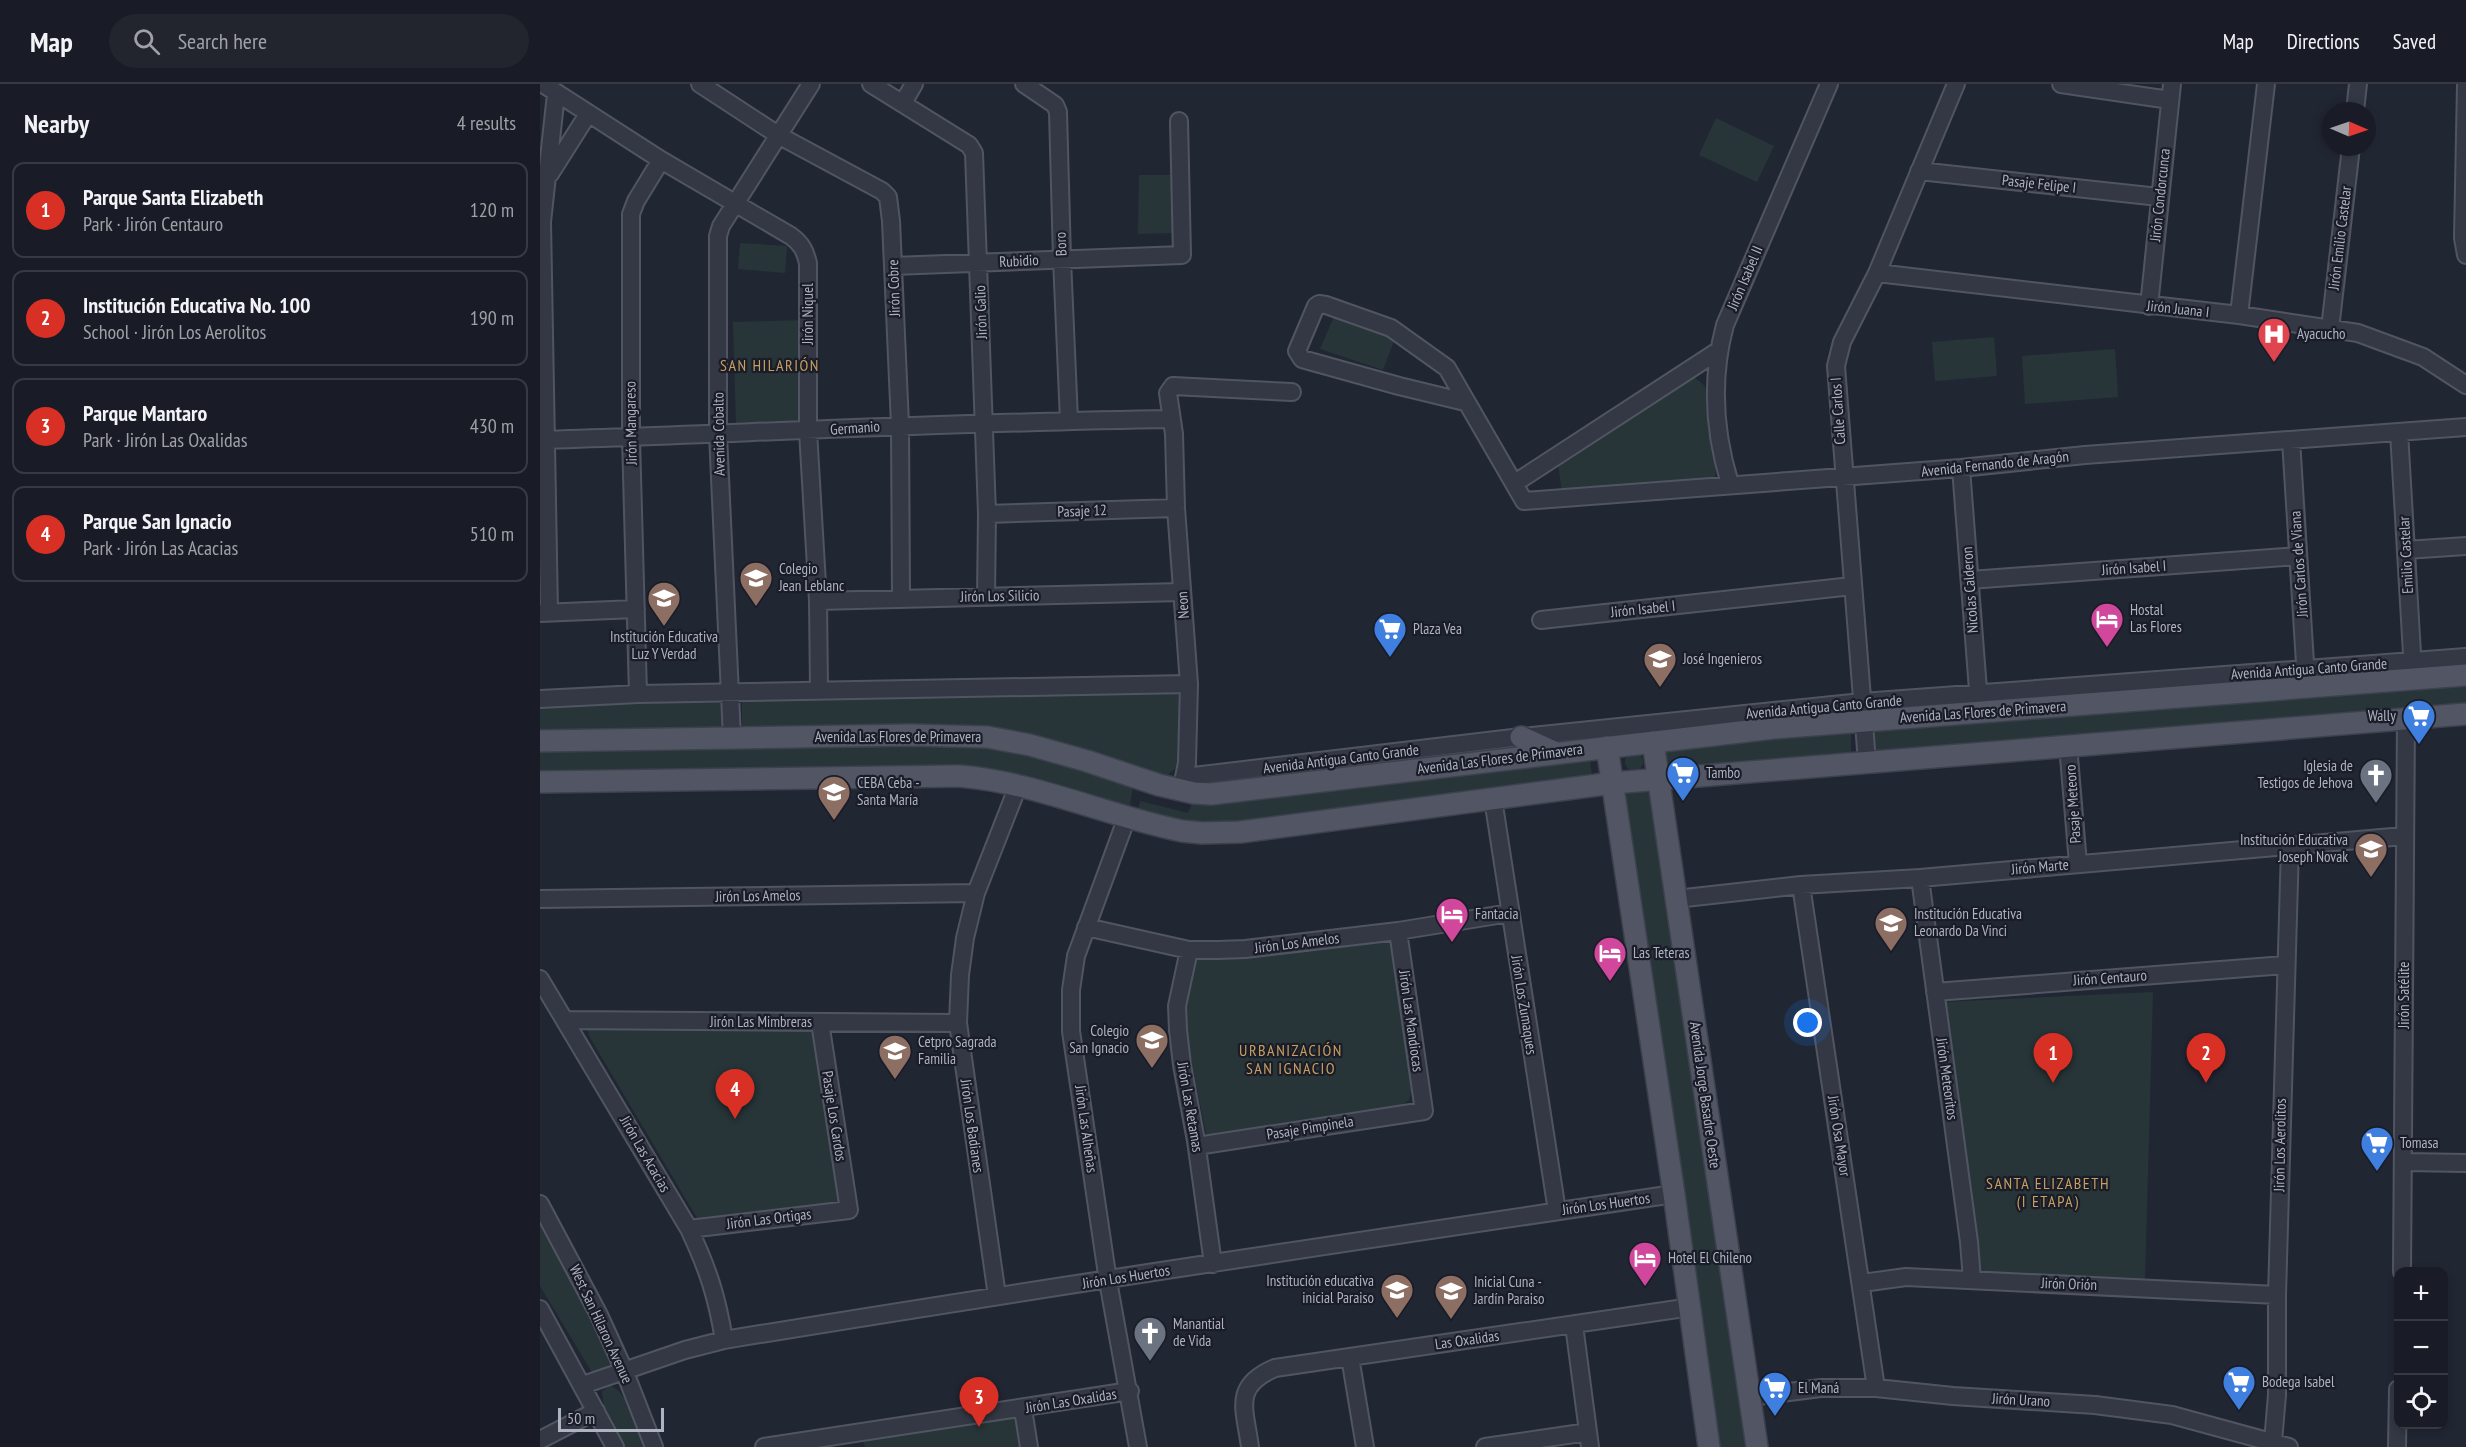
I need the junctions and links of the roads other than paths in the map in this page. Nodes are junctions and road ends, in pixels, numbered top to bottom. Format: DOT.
graph roads {
  1 [pos="700,84"];
  2 [pos="811,84"];
  3 [pos="871,84"];
  4 [pos="915,84"];
  5 [pos="1024,84"];
  6 [pos="1829,84"];
  7 [pos="1956,84"];
  8 [pos="2061,84"];
  9 [pos="2266,84"];
  10 [pos="2358,84"];
  11 [pos="2466,84"];
  12 [pos="549,89"];
  13 [pos="2171,92"];
  14 [pos="2356,102"];
  15 [pos="903,103"];
  16 [pos="588,114"];
  17 [pos="1179,121"];
  18 [pos="778,135"];
  19 [pos="2350,156"];
  20 [pos="661,160"];
  21 [pos="1918,171"];
  22 [pos="548,177"];
  23 [pos="2159,196"];
  24 [pos="735,204"];
  25 [pos="2465,224"];
  26 [pos="2466,255"];
  27 [pos="1062,259"];
  28 [pos="979,262"];
  29 [pos="893,266"];
  30 [pos="1877,273"];
  31 [pos="542,294"];
  32 [pos="2149,306"];
  33 [pos="2240,315"];
  34 [pos="2330,329"];
  35 [pos="1718,351"];
  36 [pos="2466,385"];
  37 [pos="1292,392"];
  38 [pos="1466,402"];
  39 [pos="1171,418"];
  40 [pos="1069,420"];
  41 [pos="985,423"];
  42 [pos="900,426"];
  43 [pos="2466,428"];
  44 [pos="808,431"];
  45 [pos="2399,432"];
  46 [pos="718,434"];
  47 [pos="631,438"];
  48 [pos="543,440"];
  49 [pos="2291,440"];
  50 [pos="1961,468"];
  51 [pos="1843,477"];
  52 [pos="1515,483"];
  53 [pos="1730,484"];
  54 [pos="1176,508"];
  55 [pos="987,514"];
  56 [pos="2466,546"];
  57 [pos="2406,550"];
  58 [pos="2298,556"];
  59 [pos="1970,580"];
  60 [pos="1852,586"];
  61 [pos="1182,592"];
  62 [pos="986,596"];
  63 [pos="901,599"];
  64 [pos="818,601"];
  65 [pos="636,609"];
  66 [pos="545,612"];
  67 [pos="1541,620"];
  68 [pos="2466,657"];
  69 [pos="2413,670"];
  70 [pos="2466,675"];
  71 [pos="2306,678"];
  72 [pos="1189,684"];
  73 [pos="819,690"];
  74 [pos="730,692"];
  75 [pos="638,694"];
  76 [pos="540,699"];
  77 [pos="1979,703"];
  78 [pos="1863,712"];
  79 [pos="2466,714"];
  80 [pos="2406,719"];
  81 [pos="1521,737"];
  82 [pos="732,738"];
  83 [pos="540,741"];
  84 [pos="1653,742"];
  85 [pos="2068,745"];
  86 [pos="1608,747"];
  87 [pos="1554,752"];
  88 [pos="1867,762"];
  89 [pos="1658,780"];
  90 [pos="540,782"];
  91 [pos="1613,783"];
  92 [pos="1183,784"];
  93 [pos="1018,786"];
  94 [pos="1493,799"];
  95 [pos="1127,817"];
  96 [pos="2404,836"];
  97 [pos="2290,847"];
  98 [pos="2078,864"];
  99 [pos="1920,878"];
  100 [pos="1801,885"];
  101 [pos="976,893"];
  102 [pos="1676,898"];
  103 [pos="540,899"];
  104 [pos="1509,914"];
  105 [pos="1086,927"];
  106 [pos="1398,931"];
  107 [pos="1189,950"];
  108 [pos="2285,964"];
  109 [pos="540,979"];
  110 [pos="1935,992"];
  111 [pos="565,1020"];
  112 [pos="820,1022"];
  113 [pos="958,1023"];
  114 [pos="1424,1111"];
  115 [pos="1197,1146"];
  116 [pos="2405,1162"];
  117 [pos="2466,1164"];
  118 [pos="1674,1194"];
  119 [pos="540,1204"];
  120 [pos="849,1210"];
  121 [pos="1557,1211"];
  122 [pos="689,1229"];
  123 [pos="1214,1264"];
  124 [pos="2402,1267"];
  125 [pos="1972,1280"];
  126 [pos="1108,1281"];
  127 [pos="1862,1283"];
  128 [pos="2277,1295"];
  129 [pos="997,1296"];
  130 [pos="1691,1307"];
  131 [pos="540,1311"];
  132 [pos="1574,1325"];
  133 [pos="724,1340"];
  134 [pos="1350,1357"];
  135 [pos="624,1370"];
  136 [pos="583,1385"];
  137 [pos="1875,1388"];
  138 [pos="1130,1391"];
  139 [pos="1749,1397"];
  140 [pos="1023,1409"];
  141 [pos="596,1411"];
  142 [pos="2397,1429"];
  143 [pos="540,1440"];
  144 [pos="1589,1440"];
  145 [pos="2273,1442"];
  146 [pos="784,1446"];
  147 [pos="615,1447"];
  148 [pos="654,1447"];
  149 [pos="764,1447"];
  150 [pos="1029,1447"];
  151 [pos="1138,1447"];
  152 [pos="1250,1447"];
  153 [pos="1365,1447"];
  154 [pos="1485,1447"];
  155 [pos="1709,1447"];
  156 [pos="1757,1447"];
  157 [pos="2289,1447"];
  158 [pos="2397,1447"];
  1 -- 18 [label="street, Jirón Cobre"];
  2 -- 18 [label="street, Avenida Cobalto"];
  3 -- 15 [label="street, Jirón Galio"];
  4 -- 15 [label="street"];
  5 -- 27 [label="street, Boro"];
  6 -- 35 [label="street, Jirón Isabel II"];
  7 -- 21 [label="street, Calle Carlos I"];
  8 -- 13 [label="street"];
  9 -- 33 [label="street"];
  10 -- 14 [label="street"];
  11 -- 25 [label="street"];
  12 -- 16 [label="street, Jirón Niquel"];
  12 -- 22 [label="street"];
  13 -- 23 [label="street, Jirón Condorcunca"];
  15 -- 28 [label="street, Jirón Galio"];
  16 -- 20 [label="street, Jirón Niquel"];
  16 -- 22 [label="street"];
  17 -- 27 [label="street, Rubidio"];
  18 -- 24 [label="street, Avenida Cobalto"];
  18 -- 29 [label="street, Jirón Cobre"];
  19 -- 34 [label="street, Jirón Emilio Castelar"];
  20 -- 24 [label="street, Jirón Niquel"];
  20 -- 47 [label="street, Jirón Mangareso"];
  21 -- 23 [label="street, Pasaje Felipe I"];
  21 -- 30 [label="street, Calle Carlos I"];
  22 -- 31 [label="street"];
  23 -- 32 [label="street, Jirón Condorcunca"];
  24 -- 44 [label="street, Jirón Niquel"];
  24 -- 46 [label="street, Avenida Cobalto"];
  25 -- 26 [label="street"];
  27 -- 28 [label="street, Rubidio"];
  27 -- 40 [label="street, Boro"];
  28 -- 29 [label="street, Rubidio"];
  28 -- 41 [label="street, Jirón Galio"];
  29 -- 42 [label="street, Jirón Cobre"];
  30 -- 32 [label="street, Jirón Juana I"];
  30 -- 51 [label="street, Calle Carlos I"];
  31 -- 48 [label="street"];
  32 -- 33 [label="street, Jirón Juana I"];
  33 -- 34 [label="street, Jirón Juana I"];
  34 -- 36 [label="street, Jirón Juana I"];
  35 -- 52 [label="street"];
  35 -- 53 [label="street, Jirón Isabel II"];
  37 -- 39 [label="street, Neon"];
  38 -- 38 [label="street"];
  38 -- 52 [label="street"];
  39 -- 40 [label="street, Germanio"];
  39 -- 54 [label="street, Neon"];
  40 -- 41 [label="street, Germanio"];
  41 -- 42 [label="street, Germanio"];
  41 -- 55 [label="street, Jirón Galio"];
  42 -- 44 [label="street, Germanio"];
  42 -- 63 [label="street, Jirón Cobre"];
  43 -- 45 [label="street, Avenida Fernando de Aragón"];
  44 -- 46 [label="street, Germanio"];
  44 -- 64 [label="street, Jirón Niquel"];
  45 -- 49 [label="street, Avenida Fernando de Aragón"];
  45 -- 57 [label="street, Emilio Castelar"];
  46 -- 47 [label="street, Germanio"];
  46 -- 74 [label="street, Avenida Cobalto"];
  47 -- 48 [label="street, Germanio"];
  47 -- 65 [label="street, Jirón Mangareso"];
  48 -- 66 [label="street"];
  49 -- 50 [label="street, Avenida Fernando de Aragón"];
  49 -- 58 [label="street, Jirón Carlos de Viana"];
  50 -- 51 [label="street, Avenida Fernando de Aragón"];
  50 -- 59 [label="street, Nicolas Calderon"];
  51 -- 53 [label="street, Avenida Fernando de Aragón"];
  51 -- 60 [label="street, Calle Carlos I"];
  52 -- 53 [label="street, Avenida Fernando de Aragón"];
  54 -- 55 [label="street, Pasaje 12"];
  54 -- 61 [label="street, Neon"];
  55 -- 62 [label="street, Jirón Galio"];
  56 -- 57 [label="street"];
  57 -- 69 [label="street, Emilio Castelar"];
  58 -- 59 [label="street, Jirón Isabel I"];
  58 -- 71 [label="street, Jirón Carlos de Viana"];
  59 -- 77 [label="street, Nicolas Calderon"];
  60 -- 67 [label="street, Jirón Isabel I"];
  60 -- 78 [label="street, Calle Carlos I"];
  61 -- 62 [label="street, Jirón Los Silicio"];
  61 -- 72 [label="street, Neon"];
  62 -- 63 [label="street, Jirón Los Silicio"];
  63 -- 64 [label="street, Jirón Los Silicio"];
  64 -- 73 [label="street, Jirón Niquel"];
  65 -- 66 [label="street"];
  65 -- 75 [label="street, Jirón Mangareso"];
  68 -- 69 [label="street"];
  69 -- 70 [label="main road, Avenida Las Flores de Primavera"];
  69 -- 71 [label="main road, Avenida Las Flores de Primavera"];
  71 -- 77 [label="main road, Avenida Las Flores de Primavera"];
  72 -- 73 [label="street"];
  72 -- 92 [label="street, Neon"];
  73 -- 74 [label="street"];
  74 -- 75 [label="street"];
  74 -- 82 [label="street, Avenida Cobalto"];
  75 -- 76 [label="street"];
  77 -- 78 [label="main road, Avenida Las Flores de Primavera"];
  78 -- 81 [label="street, Avenida Antigua Canto Grande"];
  78 -- 84 [label="main road, Avenida Las Flores de Primavera"];
  78 -- 88 [label="street, Calle Carlos I"];
  79 -- 80 [label="main road"];
  80 -- 85 [label="main road"];
  80 -- 96 [label="street, Jirón Satélite"];
  81 -- 87 [label="main road"];
  81 -- 92 [label="street, Avenida Antigua Canto Grande"];
  82 -- 83 [label="main road, Avenida Las Flores de Primavera"];
  82 -- 92 [label="main road, Avenida Las Flores de Primavera"];
  84 -- 86 [label="main road, Avenida Las Flores de Primavera"];
  84 -- 89 [label="main road, Avenida Jorge Basadre Oeste"];
  85 -- 88 [label="main road"];
  85 -- 98 [label="street, Pasaje Meteoro"];
  86 -- 87 [label="main road, Avenida Las Flores de Primavera"];
  86 -- 91 [label="main road"];
  87 -- 92 [label="main road, Avenida Las Flores de Primavera"];
  88 -- 89 [label="main road"];
  89 -- 91 [label="main road"];
  89 -- 102 [label="main road, Avenida Jorge Basadre Oeste"];
  90 -- 93 [label="main road"];
  91 -- 94 [label="main road"];
  91 -- 118 [label="main road"];
  93 -- 95 [label="main road"];
  93 -- 101 [label="street, Jirón Los Badianes"];
  94 -- 95 [label="main road"];
  94 -- 104 [label="street, Jirón Los Zumaques"];
  95 -- 105 [label="street, Jirón Las Alheñas"];
  96 -- 97 [label="street, Jirón Marte"];
  96 -- 116 [label="street, Jirón Satélite"];
  97 -- 98 [label="street, Jirón Marte"];
  97 -- 108 [label="street, Jirón Los Aerolitos"];
  98 -- 99 [label="street, Jirón Marte"];
  99 -- 100 [label="street, Jirón Marte"];
  99 -- 110 [label="street, Jirón Meteoritos"];
  100 -- 102 [label="street, Jirón Marte"];
  100 -- 127 [label="street, Jirón Osa Mayor"];
  101 -- 103 [label="street, Jirón Los Amelos"];
  101 -- 113 [label="street, Jirón Los Badianes"];
  102 -- 139 [label="main road, Avenida Jorge Basadre Oeste"];
  104 -- 106 [label="street, Jirón Los Amelos"];
  104 -- 121 [label="street, Jirón Los Zumaques"];
  105 -- 107 [label="street, Jirón Los Amelos"];
  105 -- 126 [label="street, Jirón Las Alheñas"];
  106 -- 107 [label="street, Jirón Los Amelos"];
  106 -- 114 [label="street, Jirón Las Mandiocas"];
  107 -- 115 [label="street, Jirón Las Retamas"];
  108 -- 110 [label="street, Jirón Centauro"];
  108 -- 128 [label="street, Jirón Los Aerolitos"];
  109 -- 111 [label="street, Jirón Las Acacias"];
  110 -- 125 [label="street, Jirón Meteoritos"];
  111 -- 112 [label="street, Jirón Las Mimbreras"];
  111 -- 122 [label="street, Jirón Las Acacias"];
  112 -- 113 [label="street, Jirón Las Mimbreras"];
  112 -- 120 [label="street, Pasaje Los Cardos"];
  113 -- 129 [label="street, Jirón Los Badianes"];
  114 -- 115 [label="street, Pasaje Pimpinela"];
  115 -- 123 [label="street, Jirón Las Retamas"];
  116 -- 117 [label="street"];
  116 -- 124 [label="street, Jirón Satélite"];
  118 -- 121 [label="street, Jirón Los Huertos"];
  118 -- 130 [label="main road"];
  119 -- 135 [label="street, West San Hilaron Avenue"];
  120 -- 122 [label="street, Jirón Las Ortigas"];
  121 -- 123 [label="street, Jirón Los Huertos"];
  122 -- 133 [label="street, Jirón Las Acacias"];
  123 -- 126 [label="street, Jirón Los Huertos"];
  125 -- 127 [label="street, Jirón Orión"];
  125 -- 128 [label="street, Jirón Orión"];
  126 -- 129 [label="street, Jirón Los Huertos"];
  126 -- 138 [label="street, Jirón Las Alheñas"];
  127 -- 137 [label="street, Jirón Osa Mayor"];
  128 -- 145 [label="street, Jirón Los Aerolitos"];
  129 -- 133 [label="street, Jirón Los Huertos"];
  130 -- 132 [label="street, Las Oxalidas"];
  130 -- 155 [label="main road"];
  131 -- 136 [label="street"];
  132 -- 134 [label="street, Las Oxalidas"];
  132 -- 144 [label="street"];
  133 -- 135 [label="street, Jirón Los Huertos"];
  134 -- 152 [label="street, Las Oxalidas"];
  134 -- 153 [label="street"];
  135 -- 136 [label="street, Jirón Los Huertos"];
  135 -- 148 [label="street, West San Hilaron Avenue"];
  136 -- 141 [label="street"];
  137 -- 139 [label="street, Jirón Urano"];
  137 -- 145 [label="street, Jirón Urano"];
  138 -- 140 [label="street, Jirón Las Oxalidas"];
  138 -- 151 [label="street, Jirón Las Alheñas"];
  139 -- 156 [label="main road, Avenida Jorge Basadre Oeste"];
  140 -- 146 [label="street, Jirón Las Oxalidas"];
  140 -- 150 [label="street"];
  141 -- 143 [label="street"];
  141 -- 147 [label="street"];
  142 -- 158 [label="street"];
  144 -- 154 [label="street"];
  145 -- 157 [label="street, Jirón Urano"];
  146 -- 149 [label="street, Jirón Las Oxalidas"];
}
